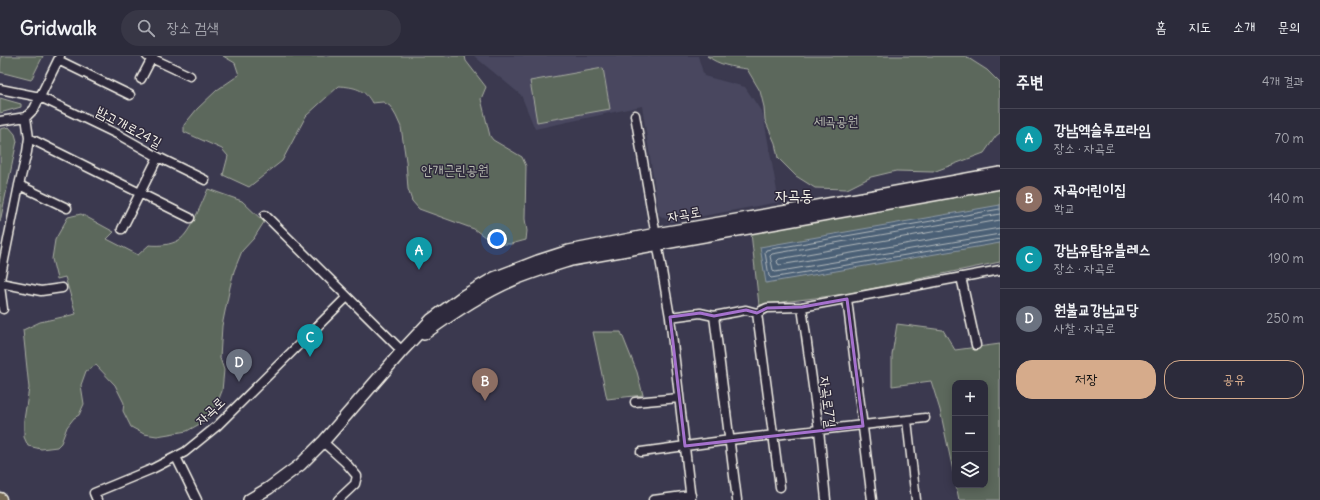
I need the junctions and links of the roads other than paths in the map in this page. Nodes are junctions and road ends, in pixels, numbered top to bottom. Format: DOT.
graph roads {
  1 [pos="150,57"];
  2 [pos="59,58"];
  3 [pos="190,76"];
  4 [pos="141,79"];
  5 [pos="0,89"];
  6 [pos="130,95"];
  7 [pos="40,97"];
  8 [pos="635,115"];
  9 [pos="26,117"];
  10 [pos="0,121"];
  11 [pos="29,138"];
  12 [pos="158,157"];
  13 [pos="1000,173"];
  14 [pos="205,180"];
  15 [pos="1000,183"];
  16 [pos="19,185"];
  17 [pos="139,193"];
  18 [pos="68,208"];
  19 [pos="265,215"];
  20 [pos="190,218"];
  21 [pos="122,229"];
  22 [pos="657,239"];
  23 [pos="1000,270"];
  24 [pos="961,277"];
  25 [pos="0,280"];
  26 [pos="0,285"];
  27 [pos="62,288"];
  28 [pos="347,297"];
  29 [pos="847,299"];
  30 [pos="802,307"];
  31 [pos="3,309"];
  32 [pos="757,313"];
  33 [pos="714,316"];
  34 [pos="670,317"];
  35 [pos="976,345"];
  36 [pos="402,351"];
  37 [pos="679,398"];
  38 [pos="635,402"];
  39 [pos="925,418"];
  40 [pos="907,420"];
  41 [pos="863,426"];
  42 [pos="819,430"];
  43 [pos="774,435"];
  44 [pos="730,440"];
  45 [pos="323,442"];
  46 [pos="685,446"];
  47 [pos="641,452"];
  48 [pos="176,457"];
  49 [pos="780,487"];
  50 [pos="691,498"];
  51 [pos="97,500"];
  52 [pos="197,500"];
  53 [pos="249,500"];
  54 [pos="338,500"];
  55 [pos="653,500"];
  56 [pos="737,500"];
  57 [pos="826,500"];
  58 [pos="872,500"];
  59 [pos="916,500"];
  1 -- 3 [label="street"];
  1 -- 4 [label="street"];
  2 -- 6 [label="street, 밤고개로24길"];
  2 -- 7 [label="street, 밤고개로24길"];
  5 -- 7 [label="street"];
  7 -- 9 [label="street, 밤고개로24길"];
  7 -- 12 [label="street, 밤고개로24길"];
  8 -- 22 [label="street"];
  9 -- 10 [label="street"];
  9 -- 11 [label="street"];
  11 -- 16 [label="street"];
  11 -- 17 [label="street"];
  12 -- 14 [label="street, 밤고개로24길"];
  12 -- 17 [label="street"];
  13 -- 22 [label="main road, 자곡로"];
  15 -- 22 [label="main road, 자곡로"];
  16 -- 18 [label="street"];
  16 -- 25 [label="street"];
  17 -- 20 [label="street"];
  17 -- 21 [label="street"];
  19 -- 28 [label="street"];
  22 -- 34 [label="street"];
  22 -- 36 [label="main road, 자곡로"];
  23 -- 24 [label="street"];
  24 -- 29 [label="street"];
  24 -- 35 [label="street"];
  26 -- 27 [label="street"];
  26 -- 31 [label="street"];
  28 -- 36 [label="street"];
  28 -- 48 [label="street, 자곡로"];
  29 -- 30 [label="street"];
  29 -- 41 [label="street"];
  30 -- 32 [label="street"];
  30 -- 42 [label="street, 자곡로7길"];
  32 -- 33 [label="street"];
  32 -- 43 [label="street"];
  33 -- 34 [label="street"];
  33 -- 44 [label="street"];
  34 -- 37 [label="street"];
  36 -- 45 [label="main road, 자곡로"];
  37 -- 38 [label="street"];
  37 -- 46 [label="street"];
  39 -- 40 [label="street"];
  40 -- 41 [label="street"];
  40 -- 59 [label="street"];
  41 -- 42 [label="street"];
  41 -- 58 [label="street"];
  42 -- 43 [label="street"];
  42 -- 57 [label="street, 자곡로7길"];
  43 -- 44 [label="street"];
  43 -- 49 [label="street"];
  44 -- 46 [label="street"];
  44 -- 56 [label="street"];
  45 -- 53 [label="main road, 자곡로"];
  45 -- 54 [label="street"];
  46 -- 47 [label="street"];
  46 -- 50 [label="street"];
  48 -- 51 [label="street, 자곡로"];
  48 -- 52 [label="street"];
  50 -- 55 [label="street"];
}
